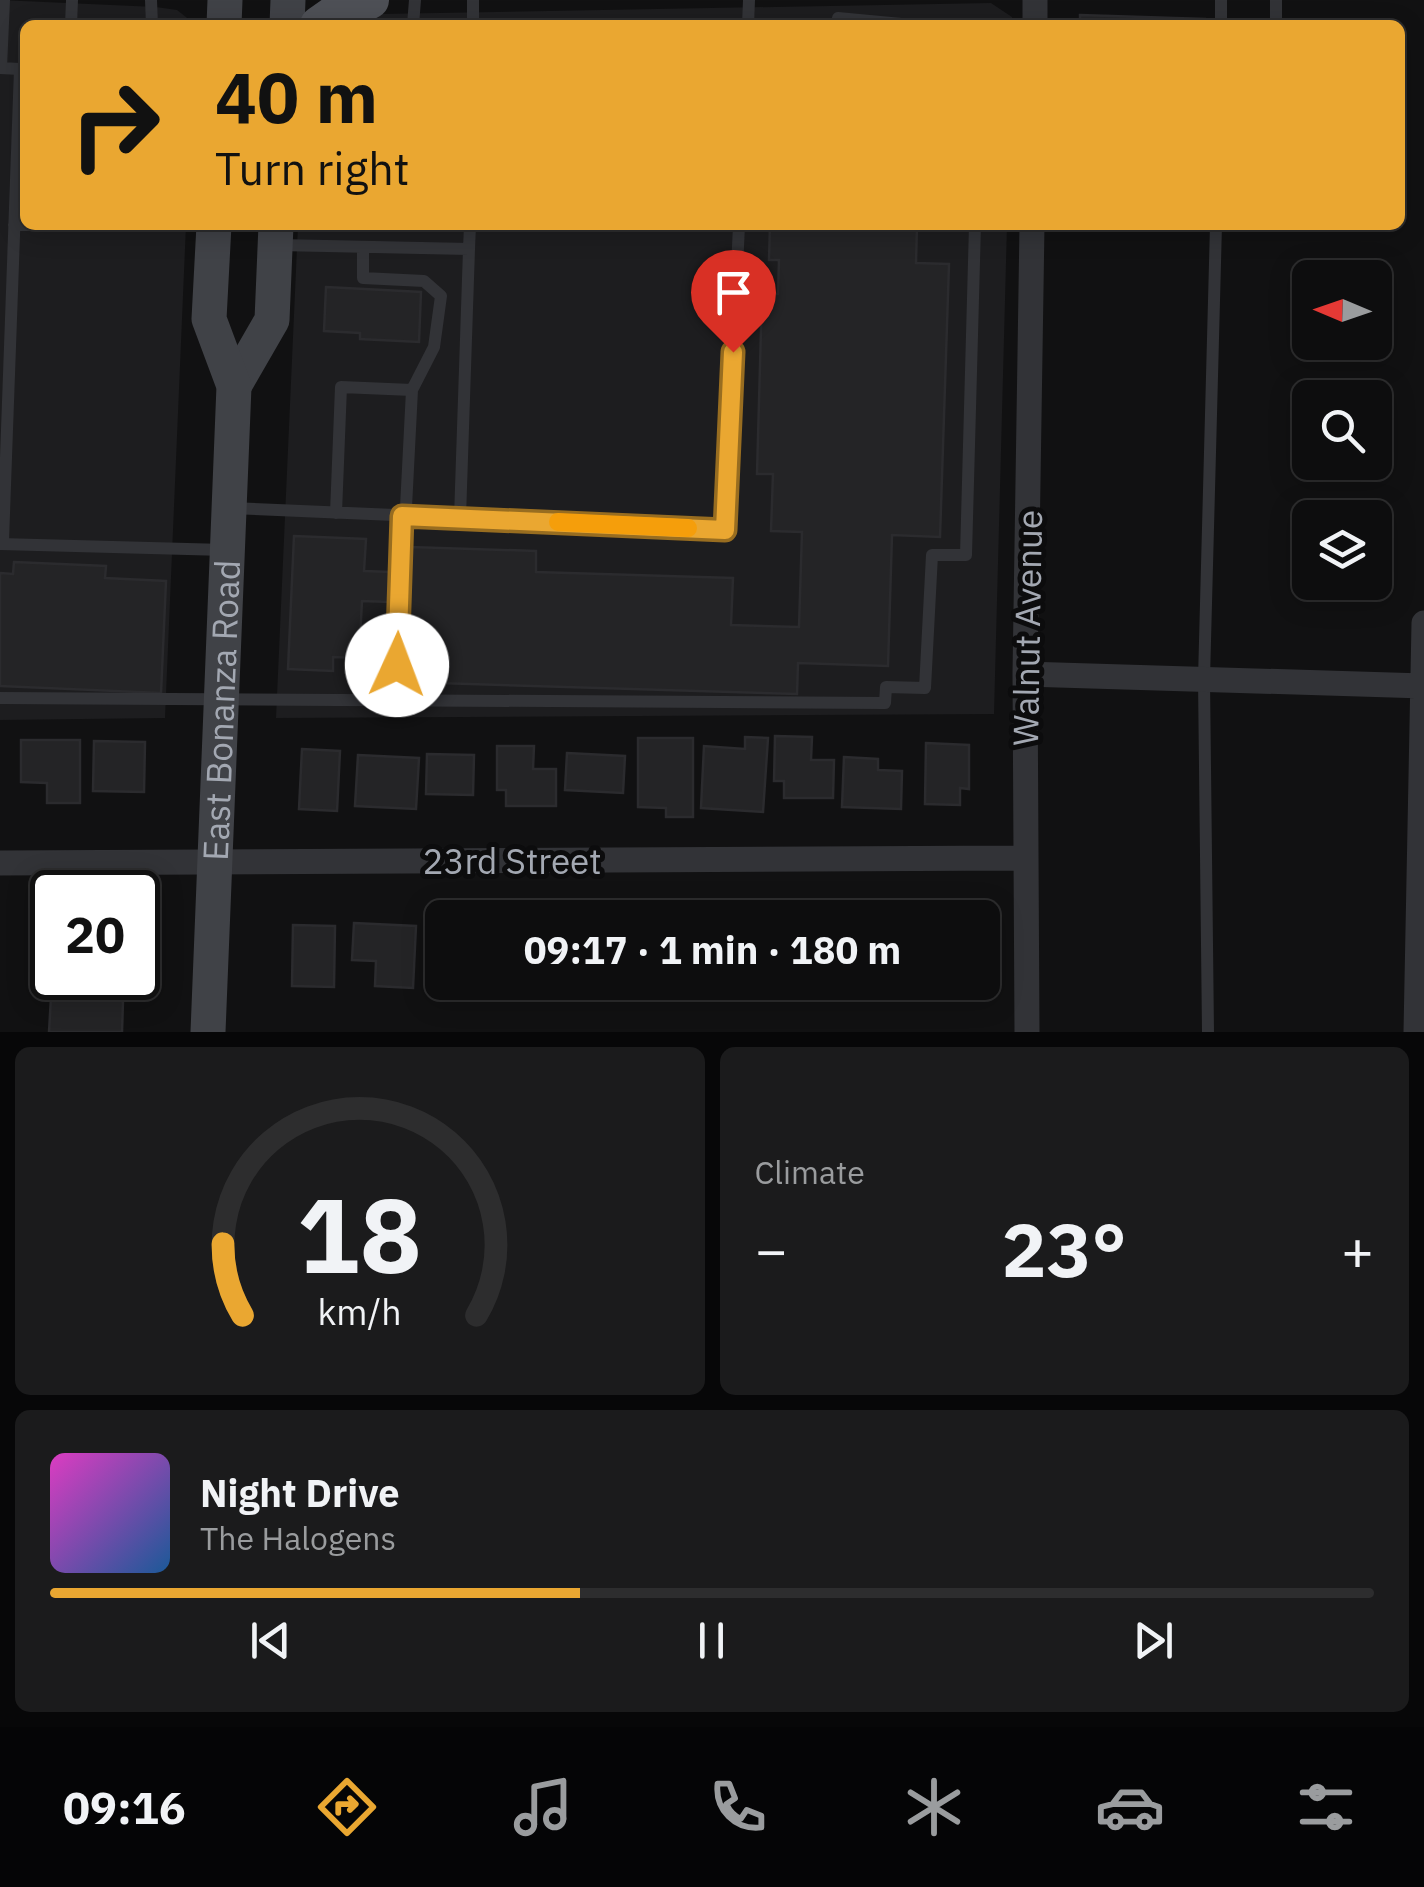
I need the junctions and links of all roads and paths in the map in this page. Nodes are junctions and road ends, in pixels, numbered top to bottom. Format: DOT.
graph roads {
  1 [pos="4,0"];
  2 [pos="370,0"];
  3 [pos="327,20"];
  4 [pos="0,68"];
  5 [pos="20,133"];
  6 [pos="14,225"];
  7 [pos="20,225"];
  8 [pos="214,230"];
  9 [pos="470,230"];
  10 [pos="739,230"];
  11 [pos="975,230"];
  12 [pos="1032,230"];
  13 [pos="1216,230"];
  14 [pos="276,235"];
  15 [pos="363,247"];
  16 [pos="470,250"];
  17 [pos="234,386"];
  18 [pos="412,390"];
  19 [pos="227,508"];
  20 [pos="336,513"];
  21 [pos="402,516"];
  22 [pos="460,518"];
  23 [pos="2,542"];
  24 [pos="225,550"];
  25 [pos="1424,623"];
  26 [pos="1025,674"];
  27 [pos="1204,679"];
  28 [pos="1423,686"];
  29 [pos="0,698"];
  30 [pos="221,701"];
  31 [pos="396,703"];
  32 [pos="1025,858"];
  33 [pos="215,862"];
  34 [pos="0,863"];
  35 [pos="208,1032"];
  36 [pos="1027,1032"];
  37 [pos="1208,1032"];
  38 [pos="1416,1032"];
  1 -- 4 [label="lane"];
  2 -- 3 [label="main road"];
  5 -- 6 [label="lane"];
  6 -- 7 [label="lane"];
  6 -- 23 [label="lane"];
  8 -- 17 [label="main road, East Bonanza Road"];
  9 -- 16 [label="lane"];
  10 -- 22 [label="lane"];
  11 -- 31 [label="lane"];
  12 -- 26 [label="street, Walnut Avenue"];
  13 -- 27 [label="lane"];
  14 -- 15 [label="lane"];
  14 -- 17 [label="main road, East Bonanza Road"];
  15 -- 16 [label="lane"];
  15 -- 18 [label="lane"];
  16 -- 22 [label="lane"];
  17 -- 19 [label="main road, East Bonanza Road"];
  18 -- 20 [label="lane"];
  18 -- 21 [label="lane"];
  19 -- 20 [label="lane"];
  19 -- 24 [label="main road, East Bonanza Road"];
  20 -- 21 [label="lane"];
  21 -- 22 [label="lane"];
  21 -- 31 [label="lane"];
  23 -- 24 [label="lane"];
  24 -- 30 [label="main road, East Bonanza Road"];
  25 -- 28 [label="street"];
  26 -- 27 [label="street"];
  26 -- 32 [label="street, Walnut Avenue"];
  27 -- 28 [label="street"];
  27 -- 37 [label="lane"];
  28 -- 38 [label="street"];
  29 -- 30 [label="lane"];
  30 -- 31 [label="lane"];
  30 -- 33 [label="main road, East Bonanza Road"];
  32 -- 33 [label="street, 23rd Street"];
  32 -- 36 [label="street, Walnut Avenue"];
  33 -- 34 [label="street, 23rd Street"];
  33 -- 35 [label="main road, East Bonanza Road"];
}
